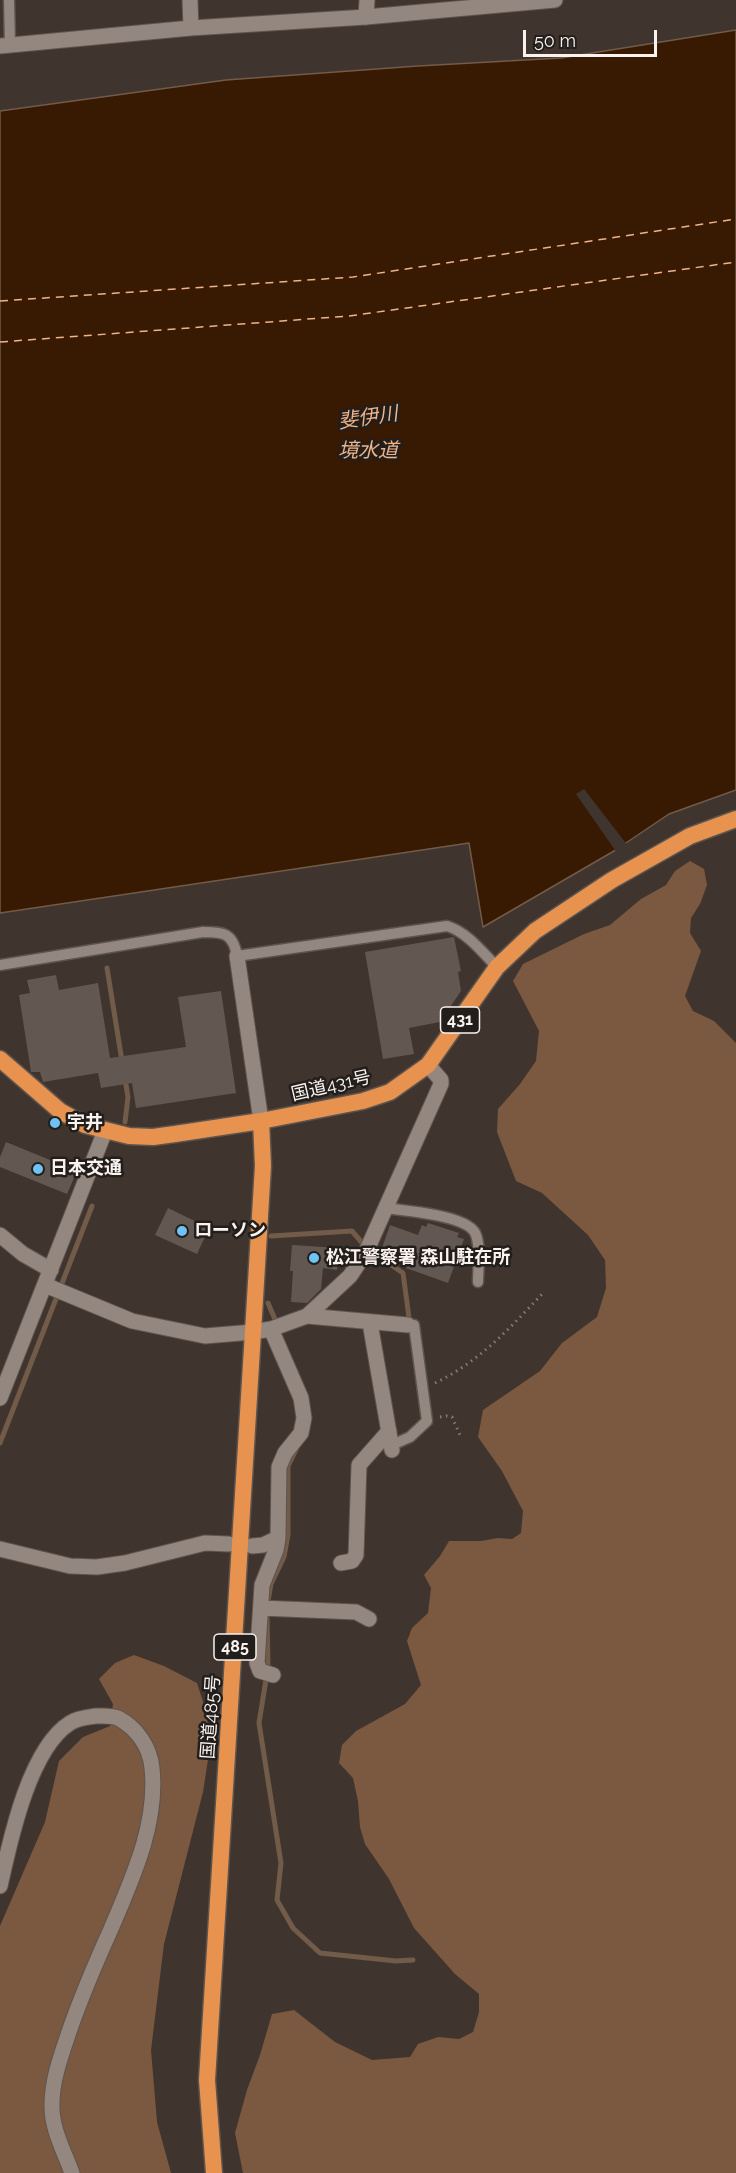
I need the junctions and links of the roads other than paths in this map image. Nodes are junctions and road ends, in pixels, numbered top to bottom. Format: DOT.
graph roads {
  1 [pos="9,0"];
  2 [pos="190,0"];
  3 [pos="367,0"];
  4 [pos="555,0"];
  5 [pos="366,17"];
  6 [pos="191,28"];
  7 [pos="5,46"];
  8 [pos="736,819"];
  9 [pos="237,956"];
  10 [pos="0,965"];
  11 [pos="497,967"];
  12 [pos="0,1059"];
  13 [pos="428,1065"];
  14 [pos="261,1120"];
  15 [pos="105,1131"];
  16 [pos="385,1208"];
  17 [pos="0,1235"];
  18 [pos="51,1270"];
  19 [pos="478,1282"];
  20 [pos="54,1290"];
  21 [pos="307,1316"];
  22 [pos="370,1323"];
  23 [pos="411,1325"];
  24 [pos="274,1329"];
  25 [pos="253,1332"];
  26 [pos="0,1398"];
  27 [pos="391,1442"];
  28 [pos="278,1538"];
  29 [pos="229,1544"];
  30 [pos="252,1546"];
  31 [pos="0,1549"];
  32 [pos="340,1563"];
  33 [pos="261,1608"];
  34 [pos="369,1619"];
  35 [pos="273,1675"];
  36 [pos="0,1887"];
  37 [pos="72,2173"];
  38 [pos="214,2173"];
  1 -- 7 [label="lane"];
  2 -- 6 [label="street"];
  3 -- 5 [label="street"];
  4 -- 5 [label="street"];
  5 -- 6 [label="street"];
  6 -- 7 [label="street"];
  8 -- 11 [label="highway, 国道431号 / 431"];
  9 -- 10 [label="lane"];
  9 -- 11 [label="lane"];
  9 -- 14 [label="street"];
  11 -- 13 [label="highway, 国道431号 / 431"];
  12 -- 15 [label="highway, 国道431号 / 431"];
  13 -- 14 [label="highway, 国道431号 / 431"];
  13 -- 16 [label="street"];
  14 -- 15 [label="highway, 国道431号 / 431"];
  14 -- 25 [label="highway, 国道485号 / 485"];
  15 -- 18 [label="street"];
  16 -- 19 [label="lane"];
  16 -- 21 [label="street"];
  17 -- 18 [label="street"];
  18 -- 20 [label="street"];
  20 -- 25 [label="street"];
  20 -- 26 [label="street"];
  21 -- 22 [label="street"];
  21 -- 24 [label="street"];
  22 -- 23 [label="street"];
  22 -- 27 [label="street"];
  23 -- 27 [label="lane"];
  24 -- 25 [label="street"];
  24 -- 28 [label="street"];
  25 -- 38 [label="highway, 国道485号 / 485"];
  27 -- 32 [label="street"];
  28 -- 30 [label="street"];
  28 -- 33 [label="street"];
  29 -- 31 [label="street"];
  33 -- 34 [label="street"];
  33 -- 35 [label="street"];
  36 -- 37 [label="street"];
}
